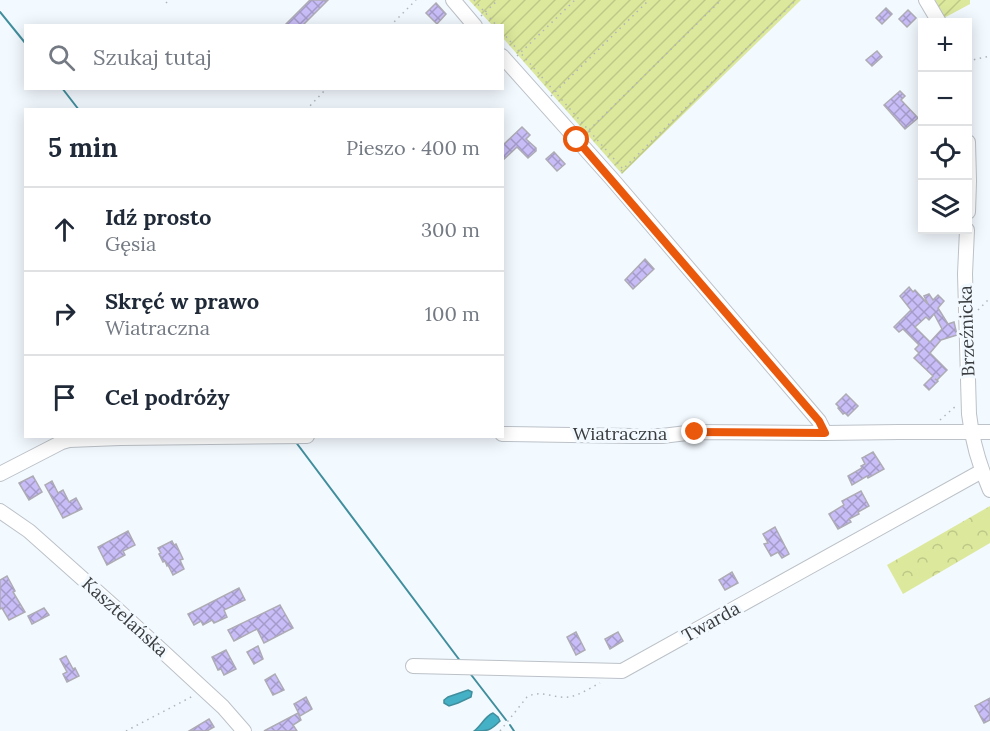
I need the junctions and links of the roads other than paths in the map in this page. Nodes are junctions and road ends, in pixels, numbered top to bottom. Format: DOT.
graph roads {
  1 [pos="453,0"];
  2 [pos="926,0"];
  3 [pos="937,18"];
  4 [pos="479,20"];
  5 [pos="504,58"];
  6 [pos="967,234"];
  7 [pos="971,432"];
  8 [pos="990,432"];
  9 [pos="825,433"];
  10 [pos="504,434"];
  11 [pos="120,438"];
  12 [pos="982,471"];
  13 [pos="0,474"];
  14 [pos="990,490"];
  15 [pos="0,511"];
  16 [pos="413,666"];
  17 [pos="244,731"];
  1 -- 4 [label="street"];
  2 -- 3 [label="street"];
  5 -- 9 [label="street"];
  6 -- 7 [label="street, Brzeźnicka"];
  7 -- 8 [label="street, Wiatraczna"];
  7 -- 9 [label="street, Wiatraczna"];
  7 -- 12 [label="street, Brzeźnicka"];
  9 -- 10 [label="street, Wiatraczna"];
  11 -- 13 [label="street"];
  12 -- 14 [label="street, Brzeźnicka"];
  12 -- 16 [label="street, Twarda"];
  15 -- 17 [label="street, Kasztelańska"];
}
